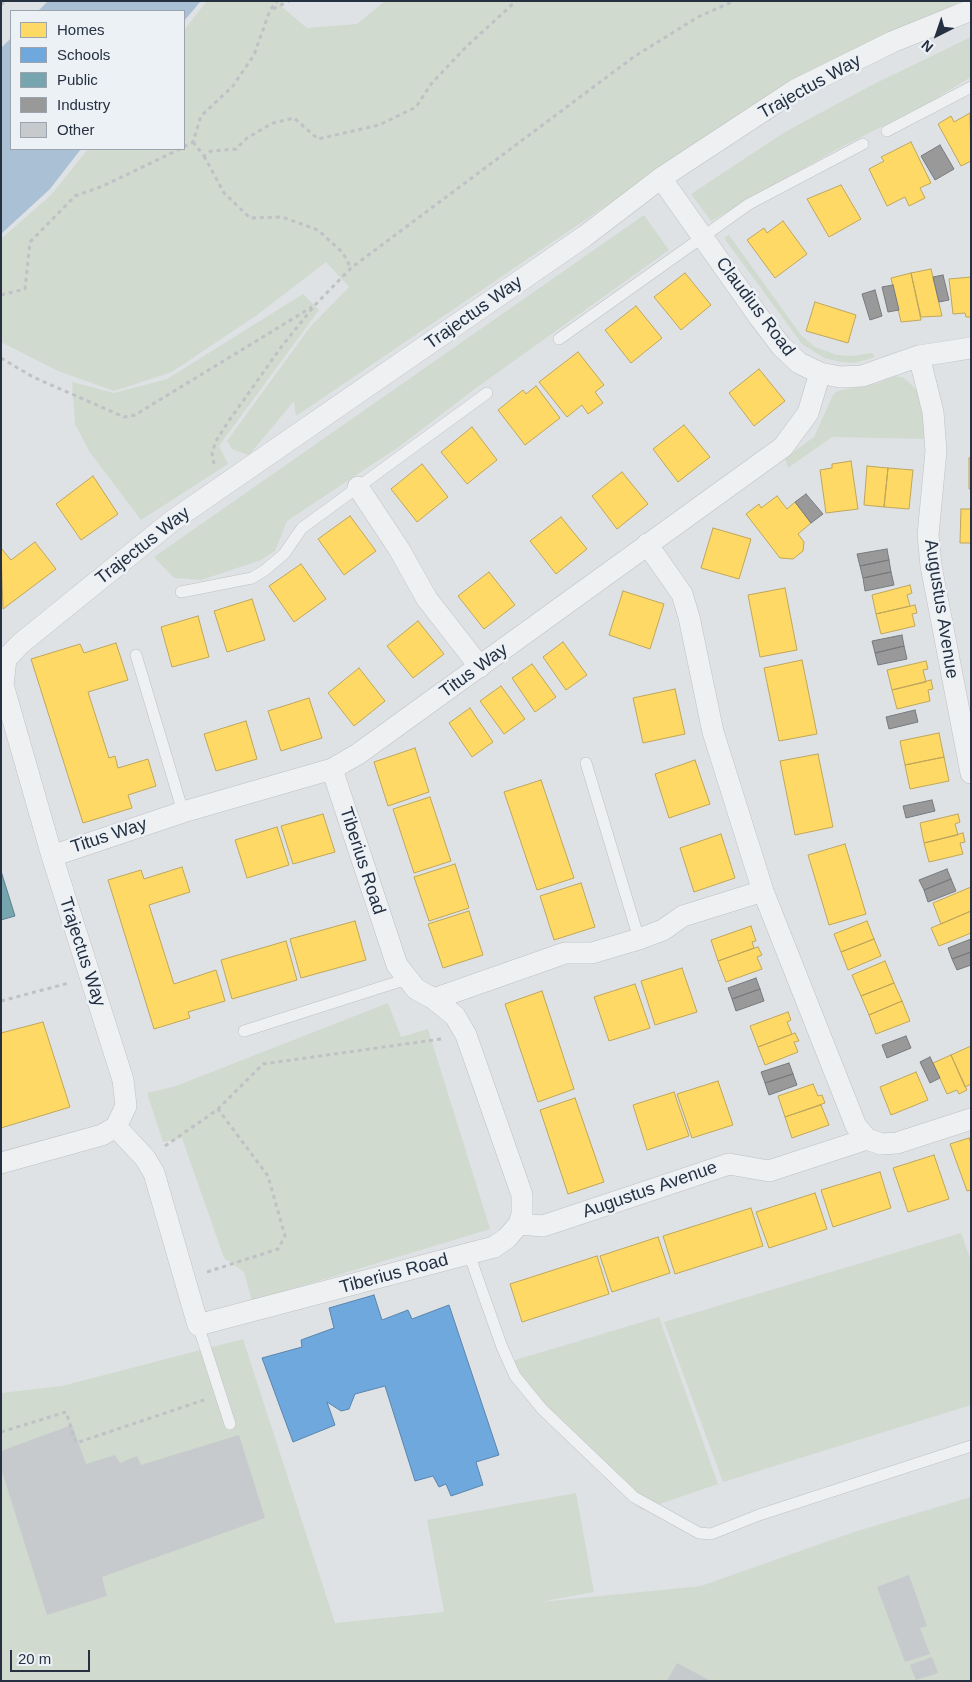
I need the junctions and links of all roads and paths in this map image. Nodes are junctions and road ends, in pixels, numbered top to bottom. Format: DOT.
graph roads {
  1 [pos="5,1"];
  2 [pos="278,1"];
  3 [pos="289,1"];
  4 [pos="516,1"];
  5 [pos="734,1"];
  6 [pos="1,5"];
  7 [pos="270,10"];
  8 [pos="971,10"];
  9 [pos="971,87"];
  10 [pos="887,131"];
  11 [pos="192,142"];
  12 [pos="863,144"];
  13 [pos="185,146"];
  14 [pos="178,150"];
  15 [pos="204,156"];
  16 [pos="661,178"];
  17 [pos="703,236"];
  18 [pos="351,268"];
  19 [pos="1,295"];
  20 [pos="315,305"];
  21 [pos="559,339"];
  22 [pos="971,348"];
  23 [pos="919,356"];
  24 [pos="1,358"];
  25 [pos="820,373"];
  26 [pos="487,392"];
  27 [pos="358,487"];
  28 [pos="211,494"];
  29 [pos="647,544"];
  30 [pos="181,592"];
  31 [pos="136,655"];
  32 [pos="3,658"];
  33 [pos="480,667"];
  34 [pos="586,763"];
  35 [pos="332,769"];
  36 [pos="971,773"];
  37 [pos="183,812"];
  38 [pos="52,856"];
  39 [pos="763,891"];
  40 [pos="639,939"];
  41 [pos="91,977"];
  42 [pos="407,979"];
  43 [pos="434,999"];
  44 [pos="1,1001"];
  45 [pos="244,1031"];
  46 [pos="466,1035"];
  47 [pos="218,1109"];
  48 [pos="971,1119"];
  49 [pos="116,1127"];
  50 [pos="867,1139"];
  51 [pos="1,1163"];
  52 [pos="154,1173"];
  53 [pos="519,1224"];
  54 [pos="469,1254"];
  55 [pos="185,1278"];
  56 [pos="198,1325"];
  57 [pos="221,1394"];
  58 [pos="230,1424"];
  59 [pos="1,1432"];
  60 [pos="971,1446"];
  1 -- 6 [label="path"];
  2 -- 7 [label="path"];
  3 -- 7 [label="path"];
  4 -- 15 [label="path"];
  5 -- 18 [label="path"];
  7 -- 11 [label="path"];
  8 -- 16 [label="street, Trajectus Way"];
  9 -- 10 [label="lane"];
  11 -- 13 [label="path"];
  11 -- 15 [label="path"];
  12 -- 17 [label="lane"];
  14 -- 19 [label="path"];
  15 -- 18 [label="path"];
  16 -- 17 [label="street, Claudius Road"];
  16 -- 28 [label="street, Trajectus Way"];
  17 -- 21 [label="lane"];
  17 -- 25 [label="street, Claudius Road"];
  18 -- 20 [label="path"];
  20 -- 24 [label="path"];
  20 -- 28 [label="path"];
  22 -- 23 [label="street, Claudius Road"];
  23 -- 25 [label="street, Claudius Road"];
  23 -- 36 [label="street, Augustus Avenue"];
  25 -- 29 [label="street, Titus Way"];
  26 -- 27 [label="lane"];
  27 -- 30 [label="lane"];
  27 -- 33 [label="street"];
  28 -- 32 [label="street, Trajectus Way"];
  29 -- 33 [label="street, Titus Way"];
  29 -- 39 [label="street"];
  31 -- 37 [label="lane"];
  32 -- 38 [label="street, Trajectus Way"];
  33 -- 35 [label="street, Titus Way"];
  34 -- 40 [label="lane"];
  35 -- 37 [label="street, Titus Way"];
  35 -- 42 [label="street, Tiberius Road"];
  37 -- 38 [label="street, Titus Way"];
  38 -- 41 [label="street, Trajectus Way"];
  39 -- 40 [label="street"];
  39 -- 50 [label="street"];
  40 -- 43 [label="street"];
  41 -- 44 [label="path"];
  41 -- 49 [label="street, Trajectus Way"];
  42 -- 43 [label="street, Tiberius Road"];
  42 -- 45 [label="lane"];
  43 -- 46 [label="street, Tiberius Road"];
  46 -- 47 [label="path"];
  46 -- 53 [label="street, Tiberius Road"];
  47 -- 52 [label="path"];
  47 -- 55 [label="path"];
  48 -- 50 [label="street, Augustus Avenue"];
  49 -- 51 [label="street"];
  49 -- 52 [label="street"];
  50 -- 53 [label="street, Augustus Avenue"];
  52 -- 55 [label="street"];
  53 -- 54 [label="street, Tiberius Road"];
  54 -- 56 [label="street, Tiberius Road"];
  54 -- 60 [label="lane"];
  55 -- 56 [label="street"];
  56 -- 57 [label="lane"];
  57 -- 58 [label="lane"];
  57 -- 59 [label="path"];
}
